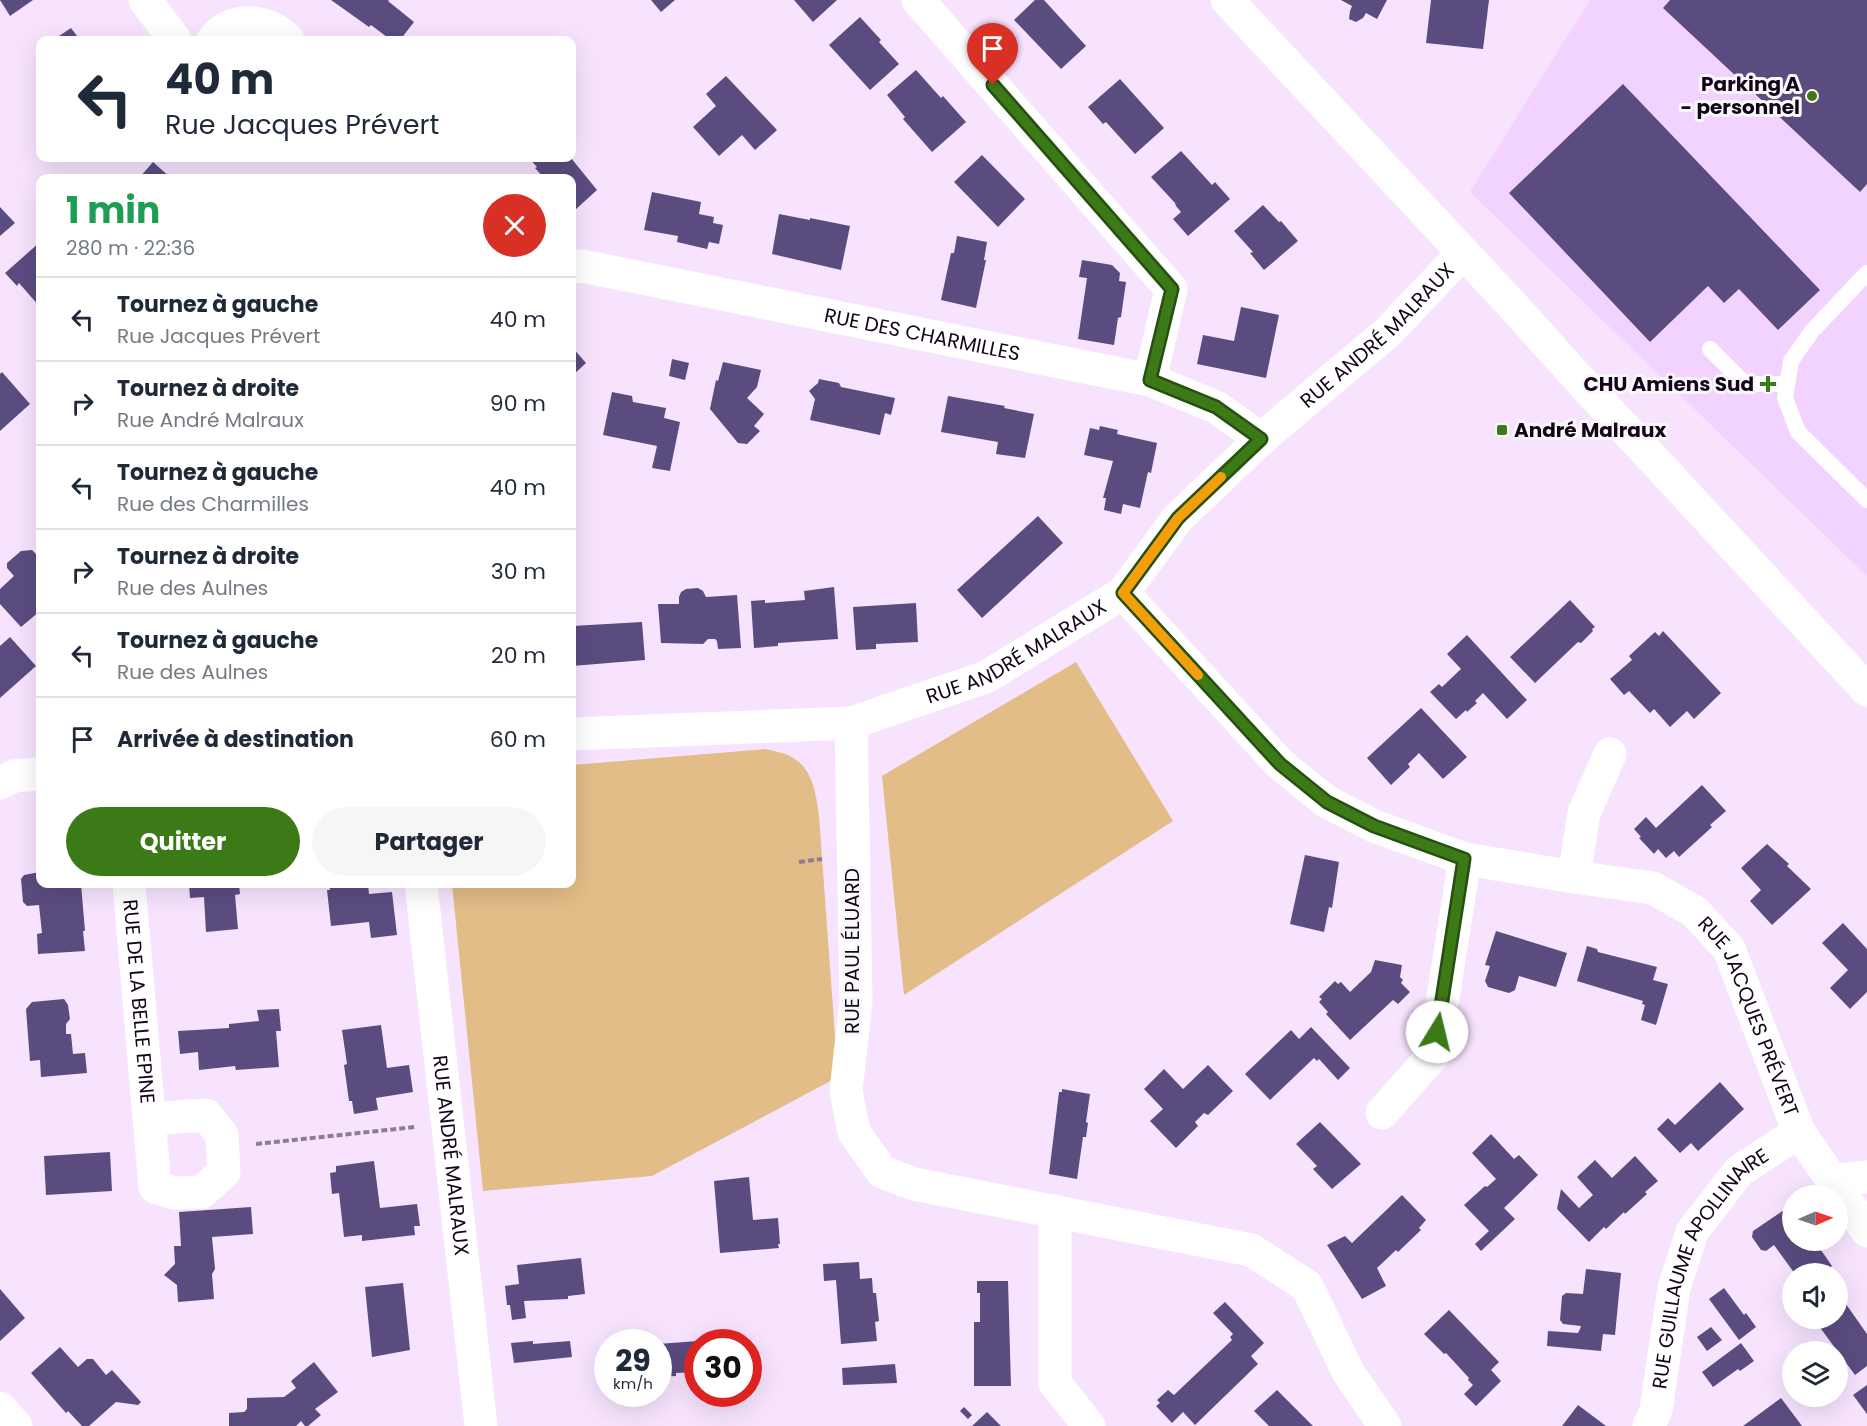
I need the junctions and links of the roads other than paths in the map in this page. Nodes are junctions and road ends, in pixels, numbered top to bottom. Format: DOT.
graph roads {
  1 [pos="145,0"];
  2 [pos="918,0"];
  3 [pos="1227,0"];
  4 [pos="172,36"];
  5 [pos="217,36"];
  6 [pos="284,36"];
  7 [pos="1463,253"];
  8 [pos="576,267"];
  9 [pos="1867,273"];
  10 [pos="1710,349"];
  11 [pos="1150,380"];
  12 [pos="1787,384"];
  13 [pos="1261,439"];
  14 [pos="1867,500"];
  15 [pos="1123,593"];
  16 [pos="1809,626"];
  17 [pos="1867,673"];
  18 [pos="1867,690"];
  19 [pos="851,723"];
  20 [pos="576,734"];
  21 [pos="1610,754"];
  22 [pos="36,774"];
  23 [pos="0,783"];
  24 [pos="1464,859"];
  25 [pos="1574,878"];
  26 [pos="129,888"];
  27 [pos="421,888"];
  28 [pos="1382,1113"];
  29 [pos="149,1119"];
  30 [pos="1798,1132"];
  31 [pos="1867,1178"];
  32 [pos="1832,1181"];
  33 [pos="1055,1211"];
  34 [pos="1867,1231"];
  35 [pos="0,1408"];
  36 [pos="16,1426"];
  37 [pos="481,1426"];
  38 [pos="1089,1426"];
  39 [pos="1385,1426"];
  40 [pos="1649,1426"];
  1 -- 4 [label="street"];
  2 -- 11 [label="street"];
  3 -- 7 [label="street"];
  5 -- 6 [label="street"];
  7 -- 13 [label="street, RUE ANDRÉ MALRAUX"];
  7 -- 16 [label="street"];
  8 -- 11 [label="street, RUE DES CHARMILLES"];
  9 -- 12 [label="lane"];
  10 -- 12 [label="lane"];
  11 -- 13 [label="street, RUE DES CHARMILLES"];
  12 -- 14 [label="lane"];
  13 -- 15 [label="street, RUE ANDRÉ MALRAUX"];
  15 -- 19 [label="street, RUE ANDRÉ MALRAUX"];
  15 -- 24 [label="street, RUE JACQUES PRÉVERT"];
  16 -- 17 [label="street"];
  16 -- 18 [label="street"];
  19 -- 20 [label="street, RUE ANDRÉ MALRAUX"];
  19 -- 33 [label="street, RUE PAUL ÉLUARD"];
  21 -- 25 [label="street"];
  22 -- 23 [label="street"];
  24 -- 25 [label="street, RUE JACQUES PRÉVERT"];
  24 -- 28 [label="street"];
  25 -- 30 [label="street, RUE JACQUES PRÉVERT"];
  26 -- 29 [label="street, RUE DE LA BELLE EPINE"];
  27 -- 37 [label="street, RUE ANDRÉ MALRAUX"];
  29 -- 29 [label="street, RUE DE LA BELLE EPINE"];
  30 -- 32 [label="street, RUE JACQUES PRÉVERT"];
  30 -- 40 [label="street, RUE GUILLAUME APOLLINAIRE"];
  31 -- 32 [label="street"];
  32 -- 34 [label="street, RUE JACQUES PRÉVERT"];
  33 -- 38 [label="street"];
  33 -- 39 [label="street, RUE PAUL ÉLUARD"];
  35 -- 36 [label="street"];
}
